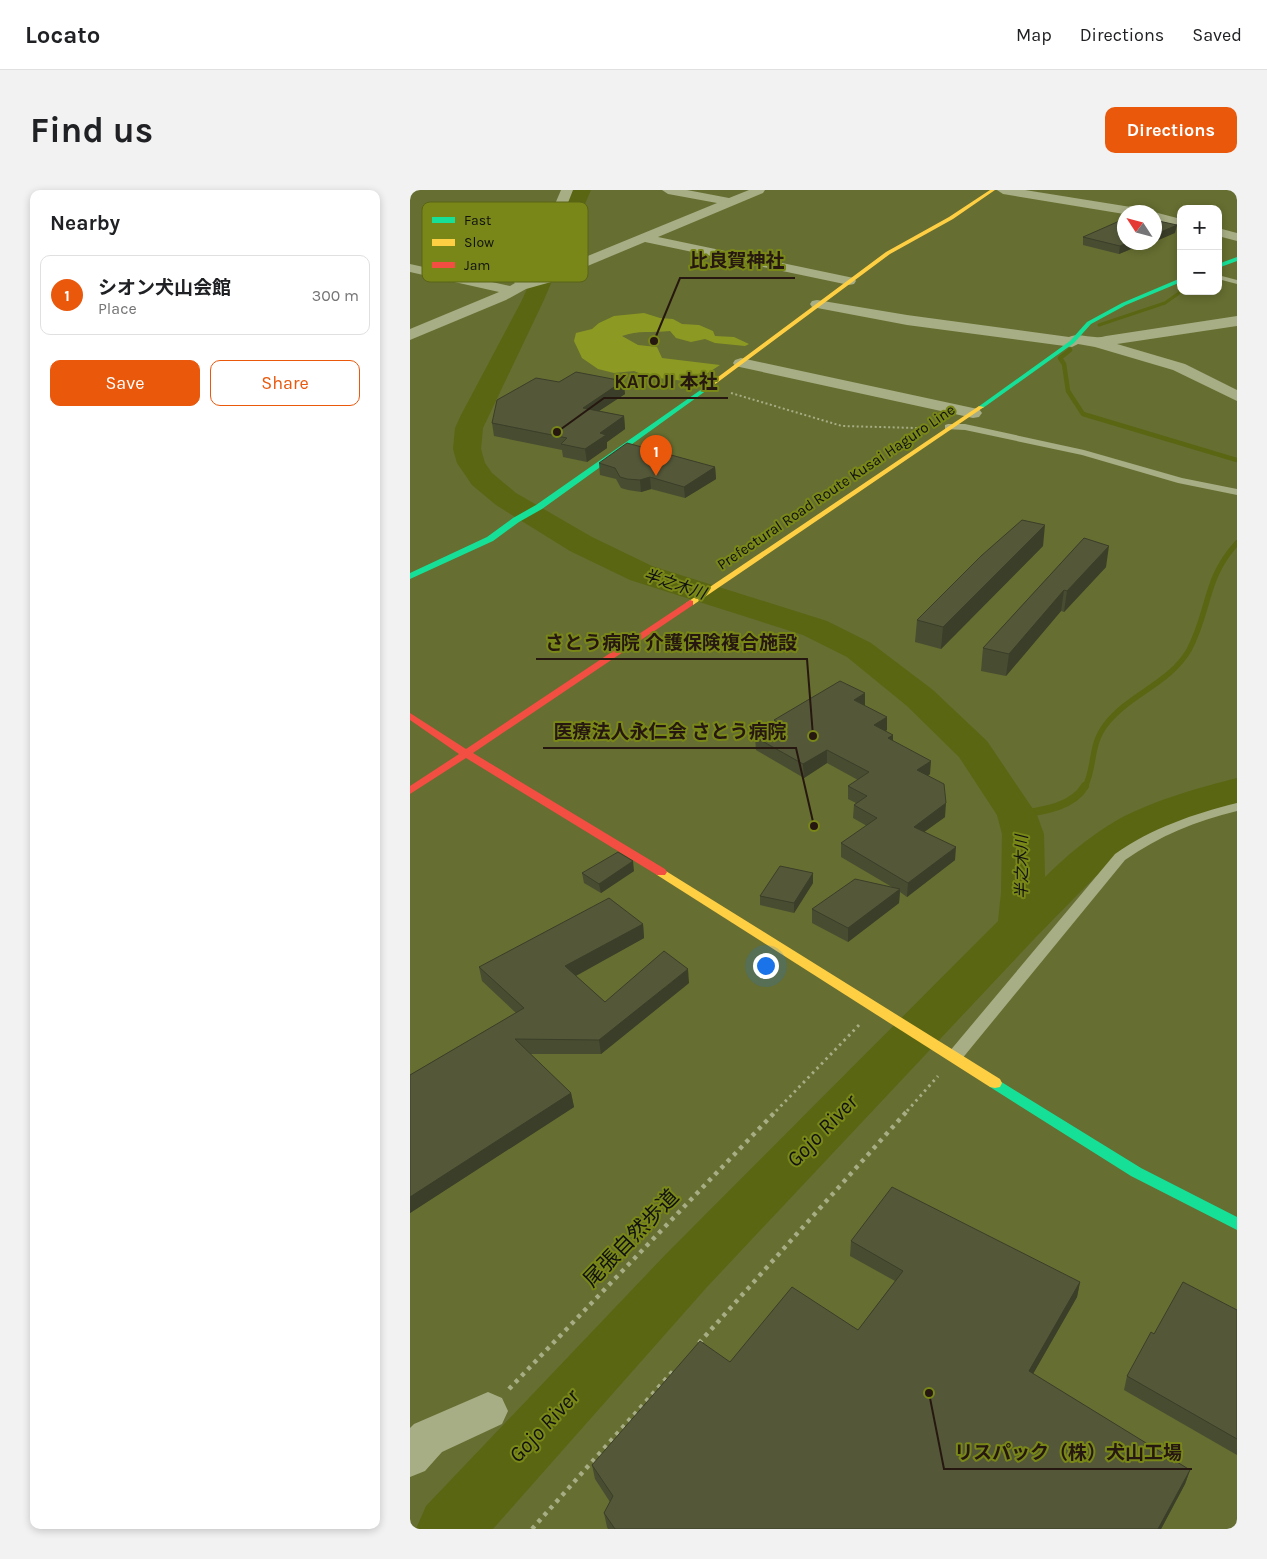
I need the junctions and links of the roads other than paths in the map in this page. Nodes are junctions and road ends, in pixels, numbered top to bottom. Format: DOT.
graph roads {
  1 [pos="567,190"];
  2 [pos="668,190"];
  3 [pos="759,190"];
  4 [pos="993,190"];
  5 [pos="1003,190"];
  6 [pos="562,202"];
  7 [pos="731,202"];
  8 [pos="1117,209"];
  9 [pos="1162,218"];
  10 [pos="1177,222"];
  11 [pos="1222,233"];
  12 [pos="1237,237"];
  13 [pos="645,238"];
  14 [pos="1237,259"];
  15 [pos="588,261"];
  16 [pos="1222,265"];
  17 [pos="1222,278"];
  18 [pos="849,281"];
  19 [pos="489,282"];
  20 [pos="520,282"];
  21 [pos="535,282"];
  22 [pos="1177,282"];
  23 [pos="1237,282"];
  24 [pos="517,287"];
  25 [pos="817,304"];
  26 [pos="1237,321"];
  27 [pos="410,334"];
  28 [pos="1073,341"];
  29 [pos="1097,343"];
  30 [pos="741,363"];
  31 [pos="1237,396"];
  32 [pos="974,413"];
  33 [pos="947,427"];
  34 [pos="1237,492"];
  35 [pos="410,576"];
  36 [pos="410,716"];
  37 [pos="466,753"];
  38 [pos="410,790"];
  39 [pos="1237,807"];
  40 [pos="955,1056"];
  41 [pos="1237,1224"];
  42 [pos="488,1411"];
  43 [pos="410,1457"];
  1 -- 6 [label="street"];
  2 -- 7 [label="street"];
  3 -- 7 [label="street"];
  4 -- 18 [label="street"];
  5 -- 8 [label="street"];
  7 -- 13 [label="street"];
  9 -- 10 [label="street"];
  11 -- 12 [label="street"];
  13 -- 15 [label="street"];
  13 -- 18 [label="street"];
  14 -- 16 [label="street"];
  17 -- 23 [label="lane"];
  18 -- 25 [label="street"];
  19 -- 24 [label="street"];
  20 -- 24 [label="street"];
  21 -- 24 [label="street"];
  22 -- 28 [label="street, Prefectural Road Route Kusai Haguro Line"];
  24 -- 27 [label="street"];
  25 -- 28 [label="street"];
  25 -- 30 [label="street"];
  26 -- 29 [label="street"];
  28 -- 29 [label="street"];
  28 -- 32 [label="street, Prefectural Road Route Kusai Haguro Line"];
  29 -- 31 [label="street"];
  30 -- 32 [label="street"];
  30 -- 35 [label="street"];
  32 -- 33 [label="street, Prefectural Road Route Kusai Haguro Line"];
  33 -- 34 [label="lane"];
  33 -- 37 [label="street, Prefectural Road Route Kusai Haguro Line"];
  36 -- 37 [label="street"];
  37 -- 38 [label="street, Prefectural Road Route Kusai Haguro Line"];
  37 -- 40 [label="street"];
  39 -- 40 [label="lane"];
  40 -- 41 [label="street"];
  42 -- 43 [label="street"];
}
